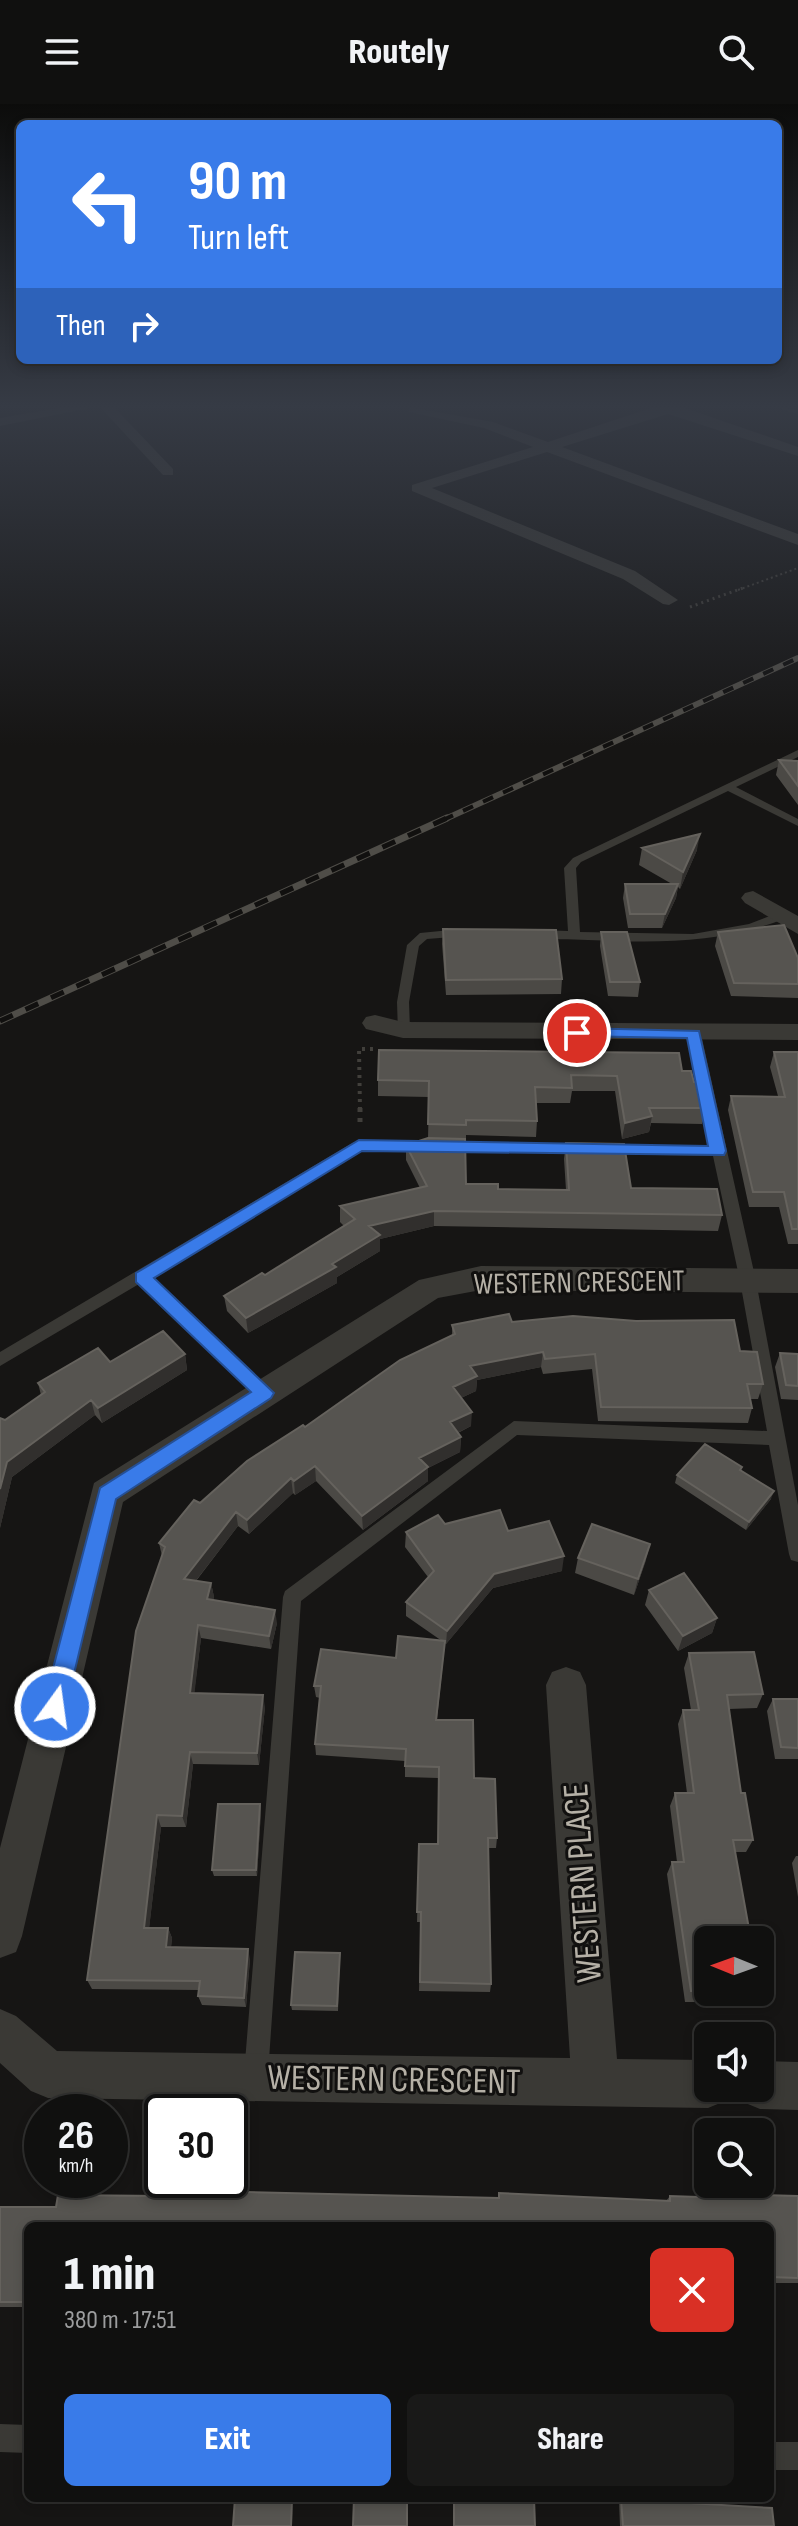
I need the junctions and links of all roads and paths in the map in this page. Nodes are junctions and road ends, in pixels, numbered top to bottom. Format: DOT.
graph roads {
  1 [pos="495,520"];
  2 [pos="743,520"];
  3 [pos="798,540"];
  4 [pos="798,568"];
  5 [pos="669,600"];
  6 [pos="686,607"];
  7 [pos="798,753"];
  8 [pos="728,787"];
  9 [pos="798,823"];
  10 [pos="753,898"];
  11 [pos="789,922"];
  12 [pos="471,933"];
  13 [pos="515,934"];
  14 [pos="574,935"];
  15 [pos="403,1030"];
  16 [pos="694,1034"];
  17 [pos="798,1035"];
  18 [pos="377,1036"];
  19 [pos="359,1145"];
  20 [pos="718,1151"];
  21 [pos="142,1277"];
  22 [pos="748,1281"];
  23 [pos="798,1281"];
  24 [pos="0,1360"];
  25 [pos="264,1393"];
  26 [pos="775,1438"];
  27 [pos="798,1554"];
  28 [pos="566,1685"];
  29 [pos="0,1936"];
  30 [pos="0,2032"];
  31 [pos="256,2076"];
  32 [pos="595,2081"];
  33 [pos="694,2084"];
  34 [pos="774,2085"];
  35 [pos="798,2086"];
  36 [pos="0,2438"];
  37 [pos="24,2439"];
  38 [pos="774,2456"];
  39 [pos="798,2456"];
  1 -- 5 [label="street"];
  2 -- 3 [label="street"];
  4 -- 6 [label="path"];
  7 -- 8 [label="lane"];
  8 -- 9 [label="lane"];
  8 -- 14 [label="lane"];
  10 -- 11 [label="street"];
  11 -- 14 [label="lane"];
  12 -- 15 [label="lane"];
  13 -- 14 [label="lane"];
  15 -- 16 [label="street"];
  15 -- 18 [label="street"];
  16 -- 17 [label="street"];
  16 -- 20 [label="lane"];
  18 -- 19 [label="path"];
  19 -- 20 [label="lane"];
  19 -- 21 [label="lane"];
  20 -- 22 [label="lane"];
  21 -- 24 [label="lane"];
  21 -- 25 [label="lane"];
  22 -- 23 [label="street, WESTERN CRESCENT"];
  22 -- 25 [label="street, WESTERN CRESCENT"];
  22 -- 26 [label="lane"];
  25 -- 29 [label="street, WESTERN CRESCENT"];
  26 -- 27 [label="lane"];
  26 -- 31 [label="lane"];
  28 -- 32 [label="street, WESTERN PLACE"];
  30 -- 31 [label="street, WESTERN CRESCENT"];
  31 -- 32 [label="street, WESTERN CRESCENT"];
  32 -- 33 [label="street, WESTERN CRESCENT"];
  34 -- 35 [label="street"];
  36 -- 37 [label="lane"];
  38 -- 39 [label="lane"];
}
